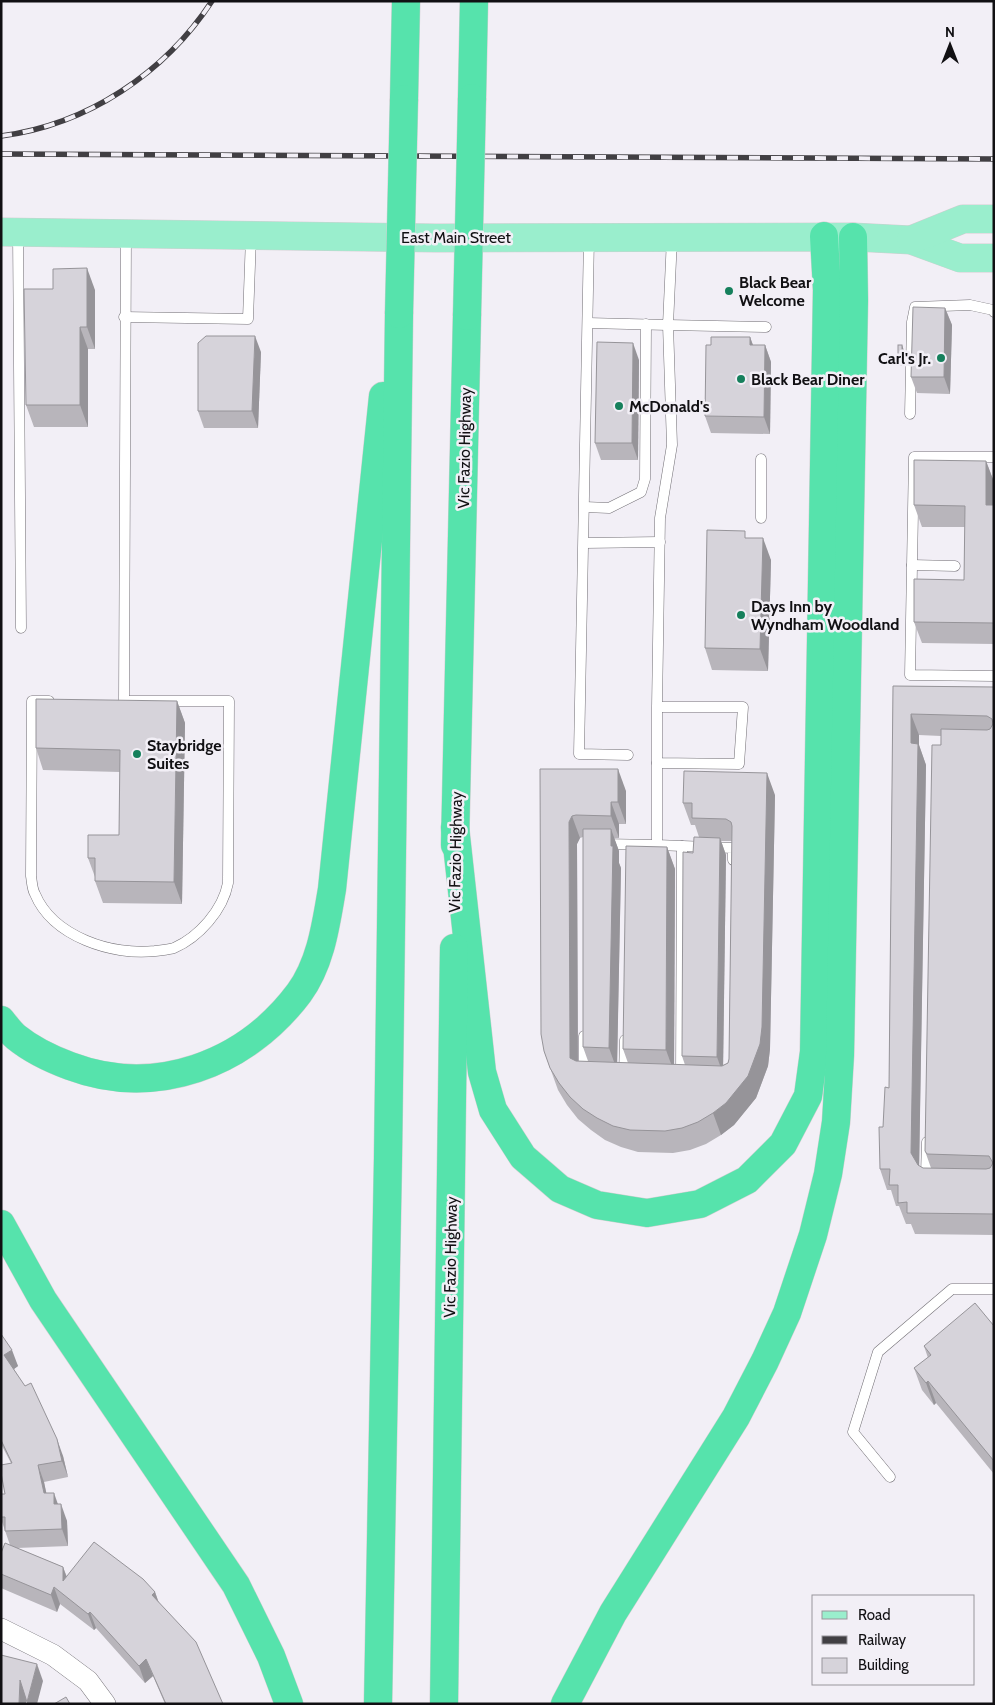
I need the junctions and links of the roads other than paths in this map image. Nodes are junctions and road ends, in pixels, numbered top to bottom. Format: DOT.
graph roads {
  1 [pos="406,1"];
  2 [pos="474,1"];
  3 [pos="994,219"];
  4 [pos="10,232"];
  5 [pos="126,234"];
  6 [pos="251,235"];
  7 [pos="672,236"];
  8 [pos="824,236"];
  9 [pos="589,237"];
  10 [pos="853,237"];
  11 [pos="912,240"];
  12 [pos="994,258"];
  13 [pos="994,312"];
  14 [pos="399,314"];
  15 [pos="124,317"];
  16 [pos="588,323"];
  17 [pos="646,324"];
  18 [pos="668,325"];
  19 [pos="766,327"];
  20 [pos="910,414"];
  21 [pos="994,457"];
  22 [pos="761,459"];
  23 [pos="585,507"];
  24 [pos="761,518"];
  25 [pos="660,542"];
  26 [pos="584,544"];
  27 [pos="912,565"];
  28 [pos="955,566"];
  29 [pos="21,628"];
  30 [pos="994,676"];
  31 [pos="59,701"];
  32 [pos="657,707"];
  33 [pos="628,755"];
  34 [pos="657,763"];
  35 [pos="456,827"];
  36 [pos="592,844"];
  37 [pos="657,845"];
  38 [pos="682,846"];
  39 [pos="733,868"];
  40 [pos="1,1020"];
  41 [pos="584,1028"];
  42 [pos="625,1029"];
  43 [pos="592,1076"];
  44 [pos="625,1077"];
  45 [pos="681,1079"];
  46 [pos="927,1134"];
  47 [pos="940,1182"];
  48 [pos="1,1224"];
  49 [pos="994,1288"];
  50 [pos="890,1477"];
  51 [pos="1,1629"];
  52 [pos="105,1704"];
  53 [pos="289,1704"];
  54 [pos="378,1704"];
  55 [pos="444,1704"];
  56 [pos="565,1704"];
  1 -- 14 [label="highway, bridge"];
  2 -- 35 [label="highway, Vic Fazio Highway, bridge"];
  3 -- 11 [label="main road, East Main Street"];
  4 -- 5 [label="main road, East Main Street"];
  4 -- 29 [label="lane"];
  5 -- 6 [label="main road, East Main Street"];
  5 -- 15 [label="lane"];
  6 -- 9 [label="main road, East Main Street"];
  6 -- 15 [label="lane"];
  7 -- 8 [label="main road, East Main Street"];
  7 -- 9 [label="main road, East Main Street"];
  7 -- 18 [label="lane"];
  8 -- 10 [label="main road, East Main Street"];
  8 -- 35 [label="highway"];
  9 -- 16 [label="lane"];
  10 -- 11 [label="main road, East Main Street"];
  10 -- 56 [label="highway"];
  11 -- 12 [label="main road, East Main Street"];
  13 -- 20 [label="lane"];
  14 -- 40 [label="highway"];
  14 -- 54 [label="highway"];
  15 -- 31 [label="lane"];
  16 -- 17 [label="lane"];
  16 -- 23 [label="lane"];
  17 -- 18 [label="lane"];
  17 -- 23 [label="lane"];
  18 -- 19 [label="lane"];
  18 -- 25 [label="lane"];
  21 -- 27 [label="lane"];
  22 -- 24 [label="lane"];
  23 -- 26 [label="lane"];
  25 -- 26 [label="lane"];
  25 -- 32 [label="lane"];
  26 -- 33 [label="lane"];
  27 -- 28 [label="lane"];
  27 -- 30 [label="lane"];
  32 -- 34 [label="lane"];
  32 -- 34 [label="lane"];
  34 -- 37 [label="lane"];
  35 -- 55 [label="highway, Vic Fazio Highway"];
  36 -- 37 [label="lane"];
  37 -- 38 [label="lane"];
  38 -- 39 [label="lane"];
  38 -- 45 [label="lane"];
  41 -- 43 [label="lane"];
  42 -- 44 [label="lane"];
  46 -- 47 [label="lane"];
  48 -- 53 [label="highway"];
  49 -- 50 [label="lane"];
  51 -- 52 [label="street"];
}
